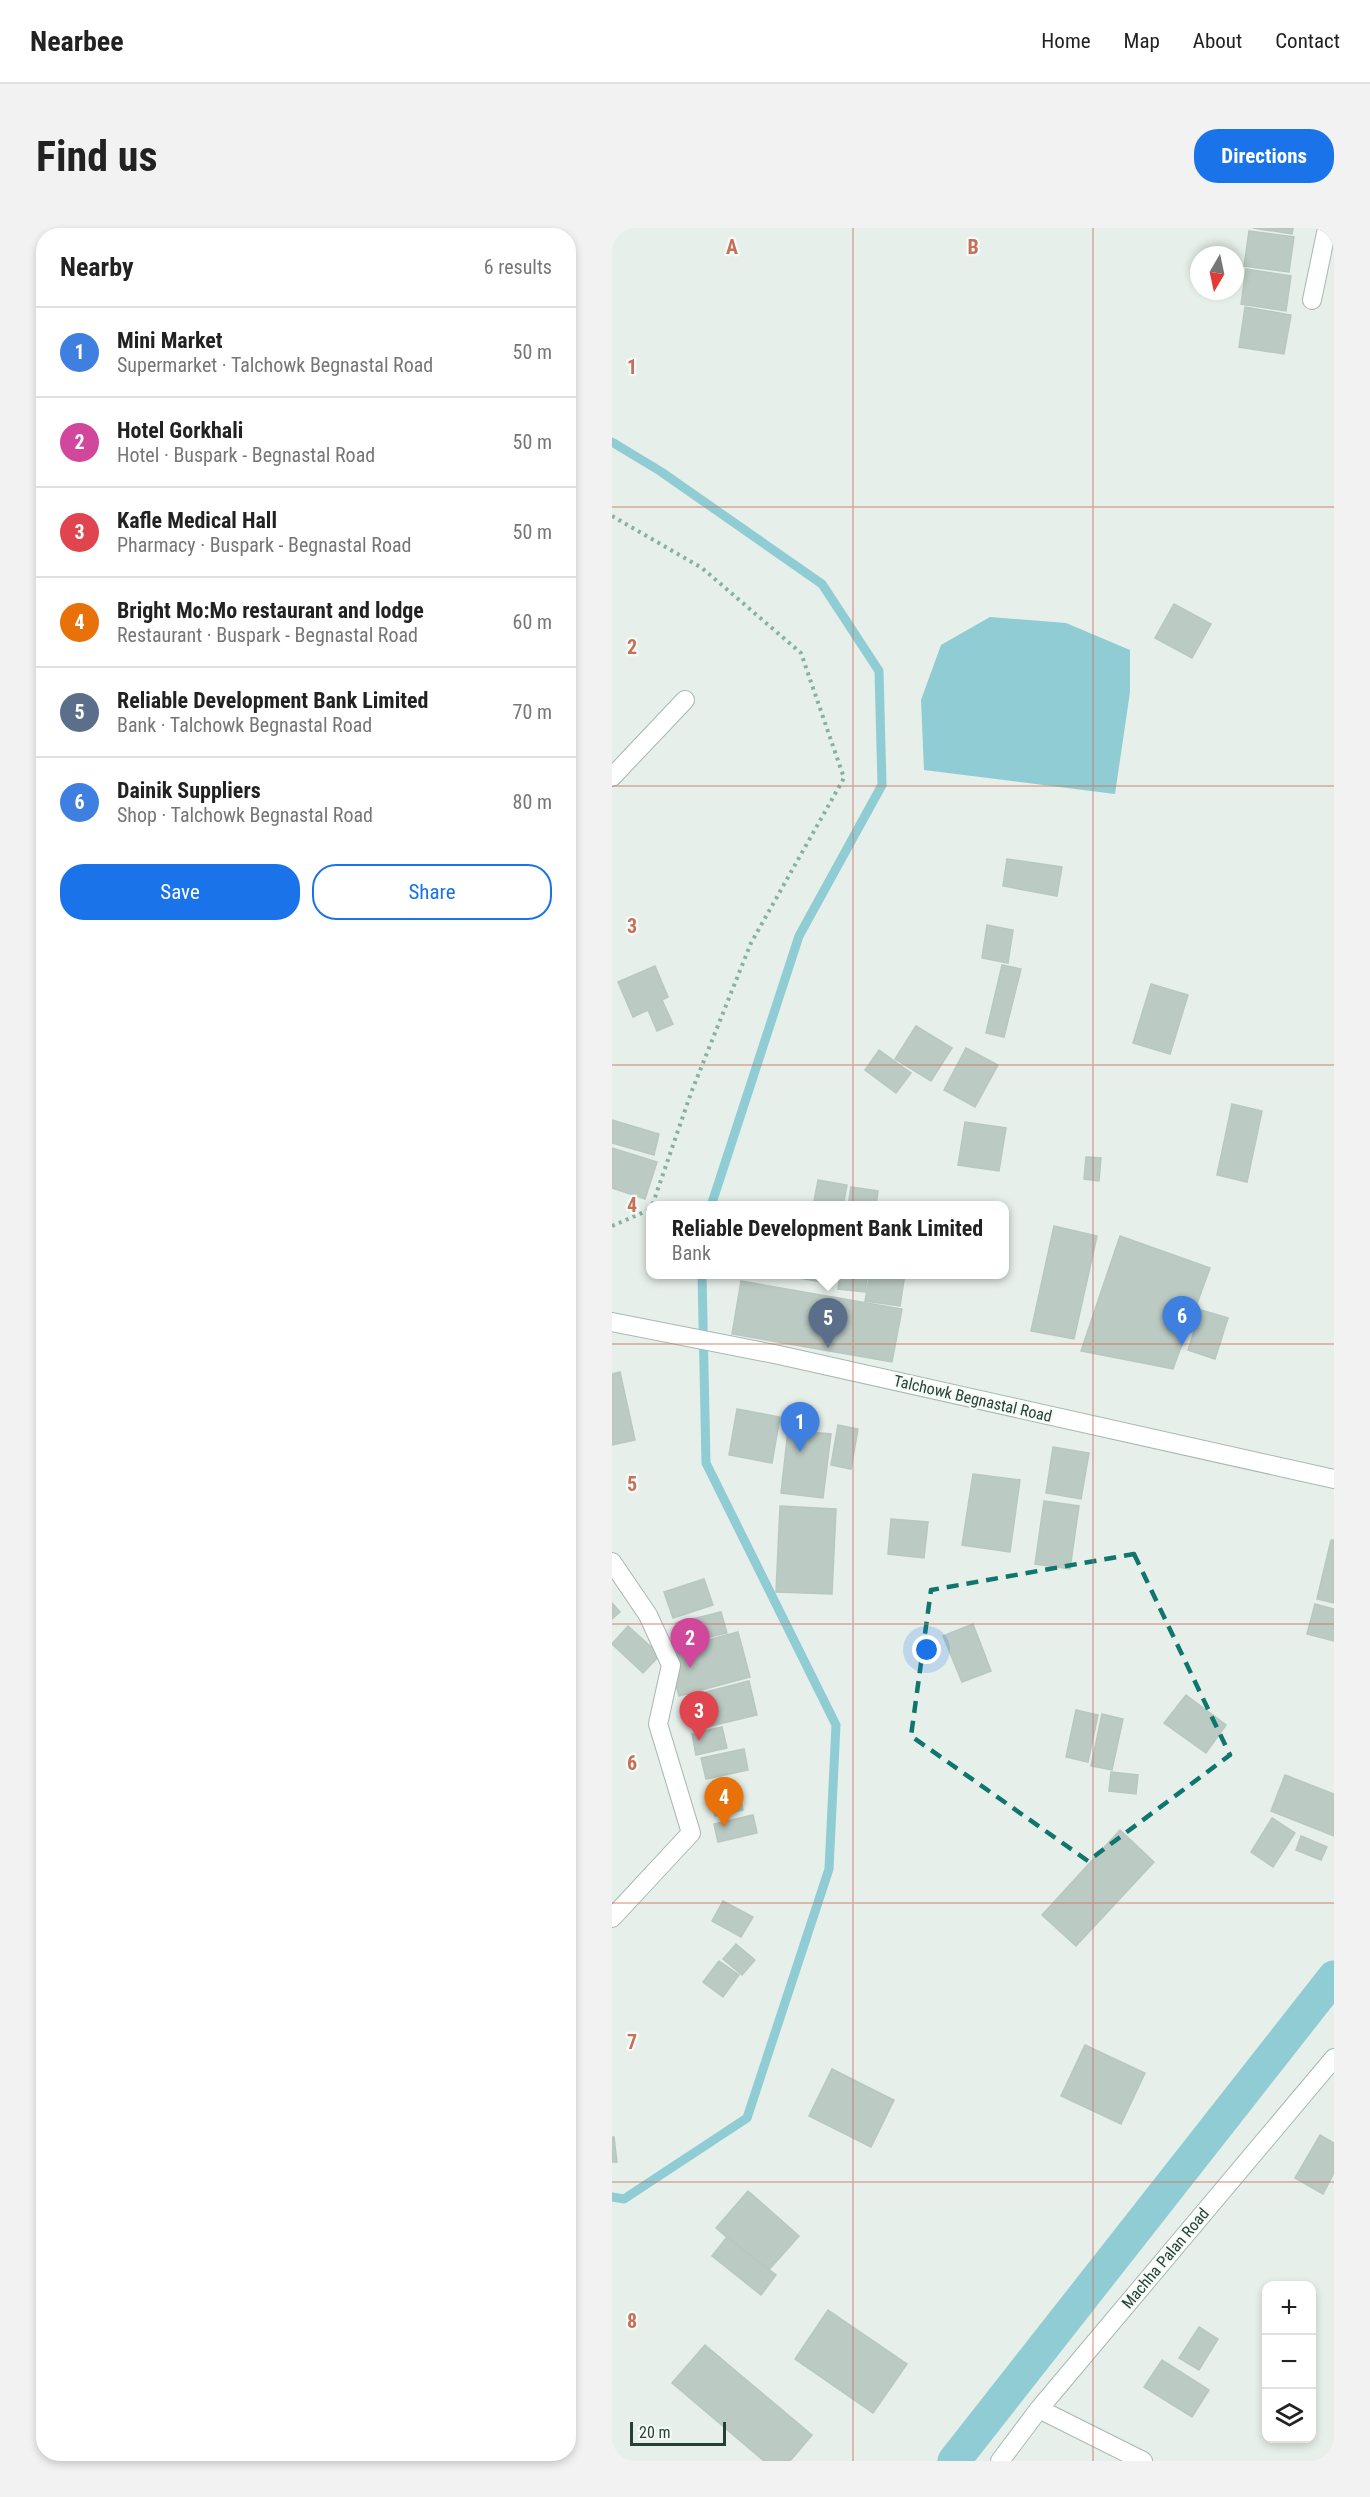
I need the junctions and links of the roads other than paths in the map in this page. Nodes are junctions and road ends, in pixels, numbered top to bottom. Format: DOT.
graph roads {
  1 [pos="1327,228"];
  2 [pos="1312,300"];
  3 [pos="685,700"];
  4 [pos="612,777"];
  5 [pos="612,1322"];
  6 [pos="1334,1479"];
  7 [pos="612,1562"];
  8 [pos="612,1918"];
  9 [pos="1334,2058"];
  10 [pos="1040,2409"];
  11 [pos="1000,2461"];
  12 [pos="1143,2461"];
  1 -- 2 [label="street"];
  3 -- 4 [label="street"];
  5 -- 6 [label="street, Talchowk Begnastal Road"];
  7 -- 8 [label="street"];
  9 -- 10 [label="street, Machha Palan Road"];
  10 -- 11 [label="street, Machha Palan Road"];
  10 -- 12 [label="street"];
}
